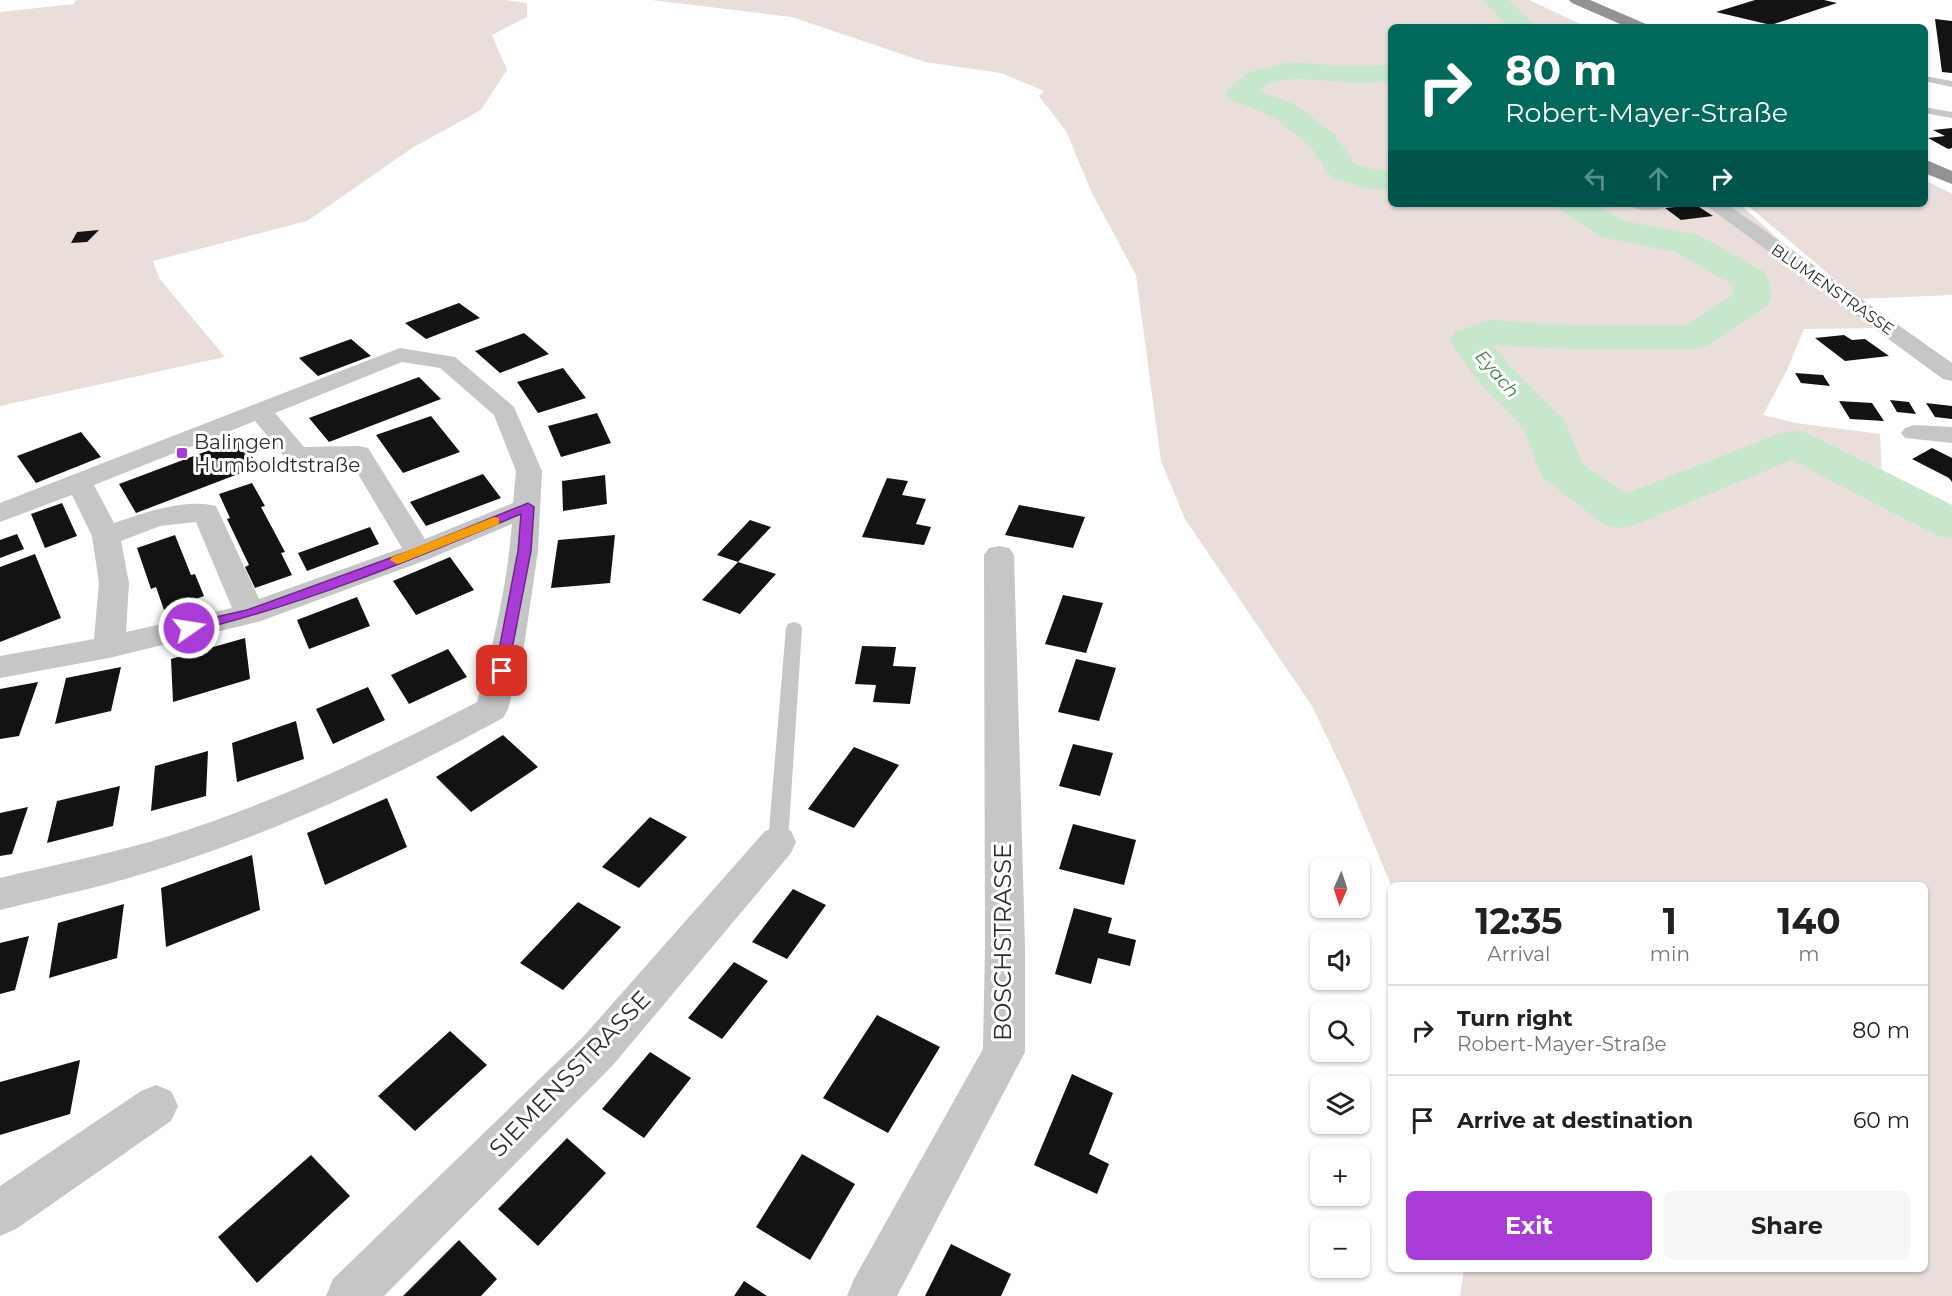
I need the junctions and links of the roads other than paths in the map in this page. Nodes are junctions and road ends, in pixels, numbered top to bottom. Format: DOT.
graph roads {
  1 [pos="1570,2"];
  2 [pos="1608,24"];
  3 [pos="1632,24"];
  4 [pos="1928,79"];
  5 [pos="1952,84"];
  6 [pos="1935,102"];
  7 [pos="1928,103"];
  8 [pos="1928,111"];
  9 [pos="1952,115"];
  10 [pos="1928,151"];
  11 [pos="1952,161"];
  12 [pos="1928,167"];
  13 [pos="1952,178"];
  14 [pos="1718,207"];
  15 [pos="1952,374"];
  16 [pos="260,412"];
  17 [pos="1914,433"];
  18 [pos="1952,435"];
  19 [pos="80,482"];
  20 [pos="528,507"];
  21 [pos="0,513"];
  22 [pos="106,536"];
  23 [pos="419,552"];
  24 [pos="999,555"];
  25 [pos="250,614"];
  26 [pos="794,628"];
  27 [pos="109,647"];
  28 [pos="0,667"];
  29 [pos="778,842"];
  30 [pos="0,894"];
  31 [pos="156,1106"];
  32 [pos="0,1214"];
  33 [pos="350,1296"];
  34 [pos="871,1296"];
  1 -- 2 [label="highway"];
  1 -- 3 [label="highway"];
  4 -- 5 [label="lane"];
  6 -- 7 [label="lane"];
  8 -- 9 [label="lane"];
  10 -- 11 [label="highway"];
  12 -- 13 [label="highway"];
  14 -- 15 [label="street, BLUMENSTRASSE"];
  16 -- 19 [label="street"];
  16 -- 20 [label="street"];
  16 -- 23 [label="street"];
  17 -- 18 [label="street"];
  19 -- 21 [label="street"];
  19 -- 22 [label="street"];
  20 -- 23 [label="street"];
  20 -- 30 [label="street"];
  22 -- 25 [label="street"];
  22 -- 27 [label="street"];
  23 -- 25 [label="street"];
  24 -- 34 [label="street, BOSCHSTRASSE"];
  25 -- 27 [label="street"];
  26 -- 29 [label="lane"];
  27 -- 28 [label="street"];
  29 -- 33 [label="street, SIEMENSSTRASSE"];
  31 -- 32 [label="street"];
}
